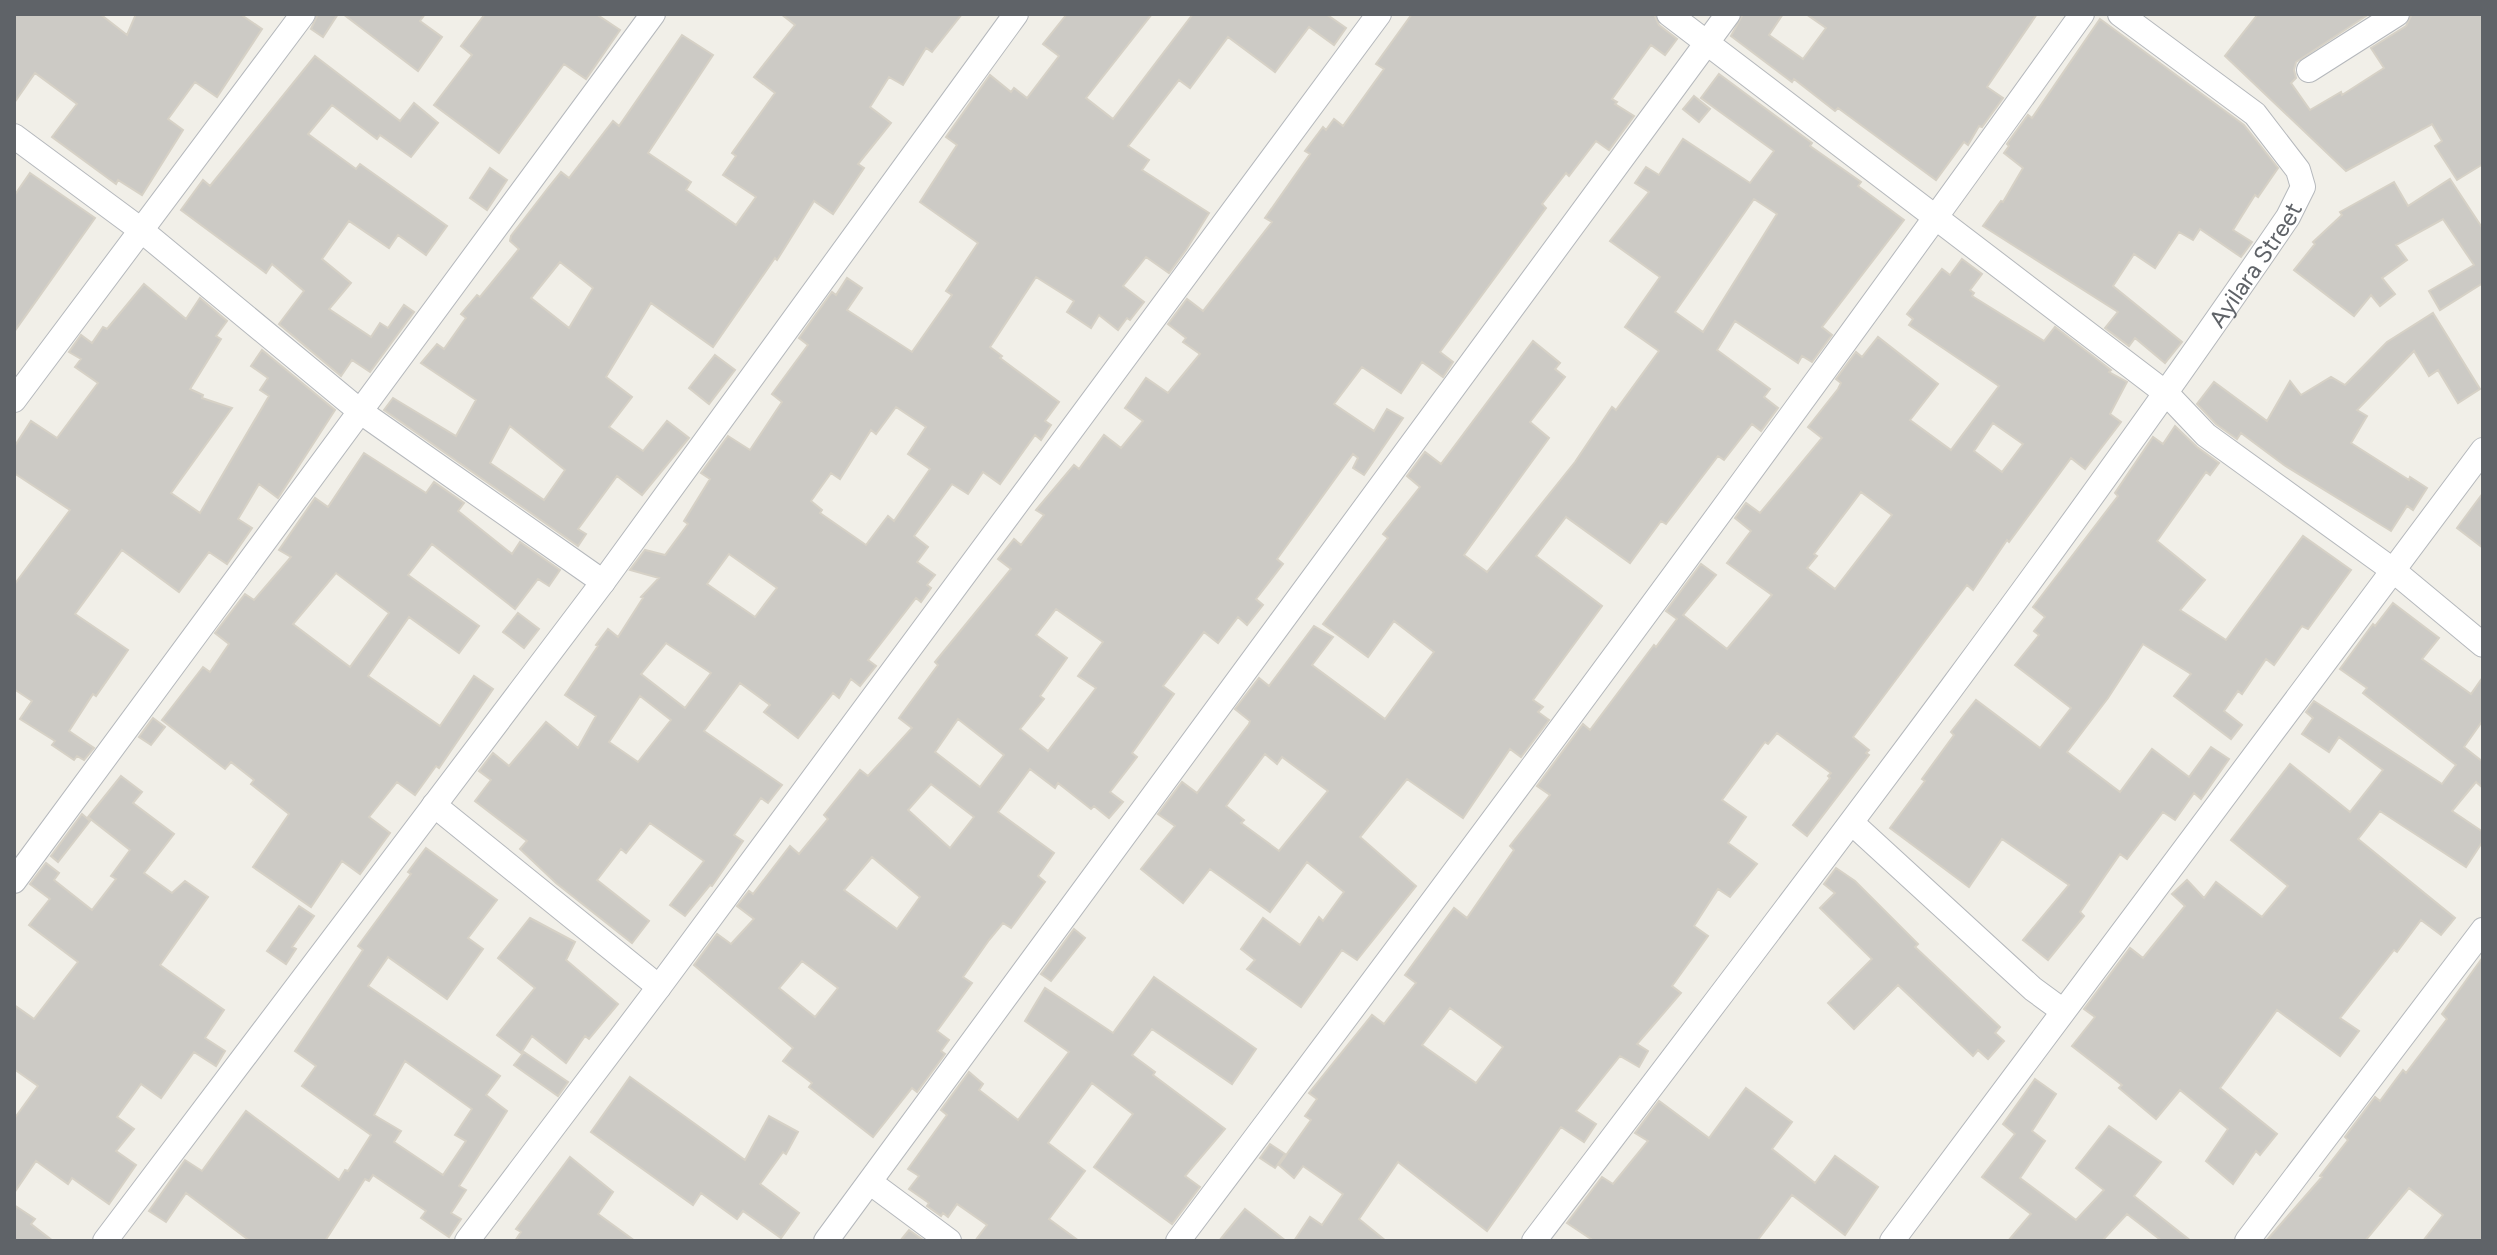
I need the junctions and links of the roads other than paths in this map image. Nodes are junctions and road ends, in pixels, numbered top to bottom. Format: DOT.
graph roads {
  1 [pos="303,14"];
  2 [pos="653,14"];
  3 [pos="1016,14"];
  4 [pos="1379,14"];
  5 [pos="1669,14"];
  6 [pos="1728,14"];
  7 [pos="2082,14"];
  8 [pos="2120,14"];
  9 [pos="2397,14"];
  10 [pos="1708,42"];
  11 [pos="2309,70"];
  12 [pos="14,136"];
  13 [pos="1936,218"];
  14 [pos="141,230"];
  15 [pos="2167,394"];
  16 [pos="14,400"];
  17 [pos="361,412"];
  18 [pos="2483,450"];
  19 [pos="2394,571"];
  20 [pos="603,582"];
  21 [pos="2483,645"];
  22 [pos="434,805"];
  23 [pos="1852,823"];
  24 [pos="14,881"];
  25 [pos="2483,930"];
  26 [pos="659,987"];
  27 [pos="2063,1011"];
  28 [pos="871,1183"];
  29 [pos="105,1241"];
  30 [pos="467,1241"];
  31 [pos="826,1241"];
  32 [pos="949,1241"];
  33 [pos="1178,1241"];
  34 [pos="1534,1241"];
  35 [pos="1892,1241"];
  36 [pos="2247,1241"];
  1 -- 14 [label="street"];
  2 -- 17 [label="street"];
  3 -- 20 [label="street"];
  4 -- 26 [label="street"];
  5 -- 10 [label="street"];
  6 -- 10 [label="street"];
  7 -- 13 [label="street"];
  8 -- 15 [label="street, Ayilara Street"];
  9 -- 11 [label="street"];
  10 -- 13 [label="street"];
  10 -- 28 [label="street"];
  12 -- 14 [label="street"];
  13 -- 15 [label="street"];
  13 -- 33 [label="street"];
  14 -- 16 [label="street"];
  14 -- 17 [label="street"];
  15 -- 19 [label="street"];
  15 -- 23 [label="street"];
  17 -- 20 [label="street"];
  17 -- 24 [label="street"];
  18 -- 19 [label="street"];
  19 -- 21 [label="street"];
  19 -- 27 [label="street"];
  20 -- 22 [label="street"];
  22 -- 26 [label="street"];
  22 -- 29 [label="street"];
  23 -- 27 [label="street"];
  23 -- 34 [label="street"];
  25 -- 36 [label="street"];
  26 -- 30 [label="street"];
  27 -- 35 [label="street"];
  28 -- 31 [label="street"];
  28 -- 32 [label="street"];
}
